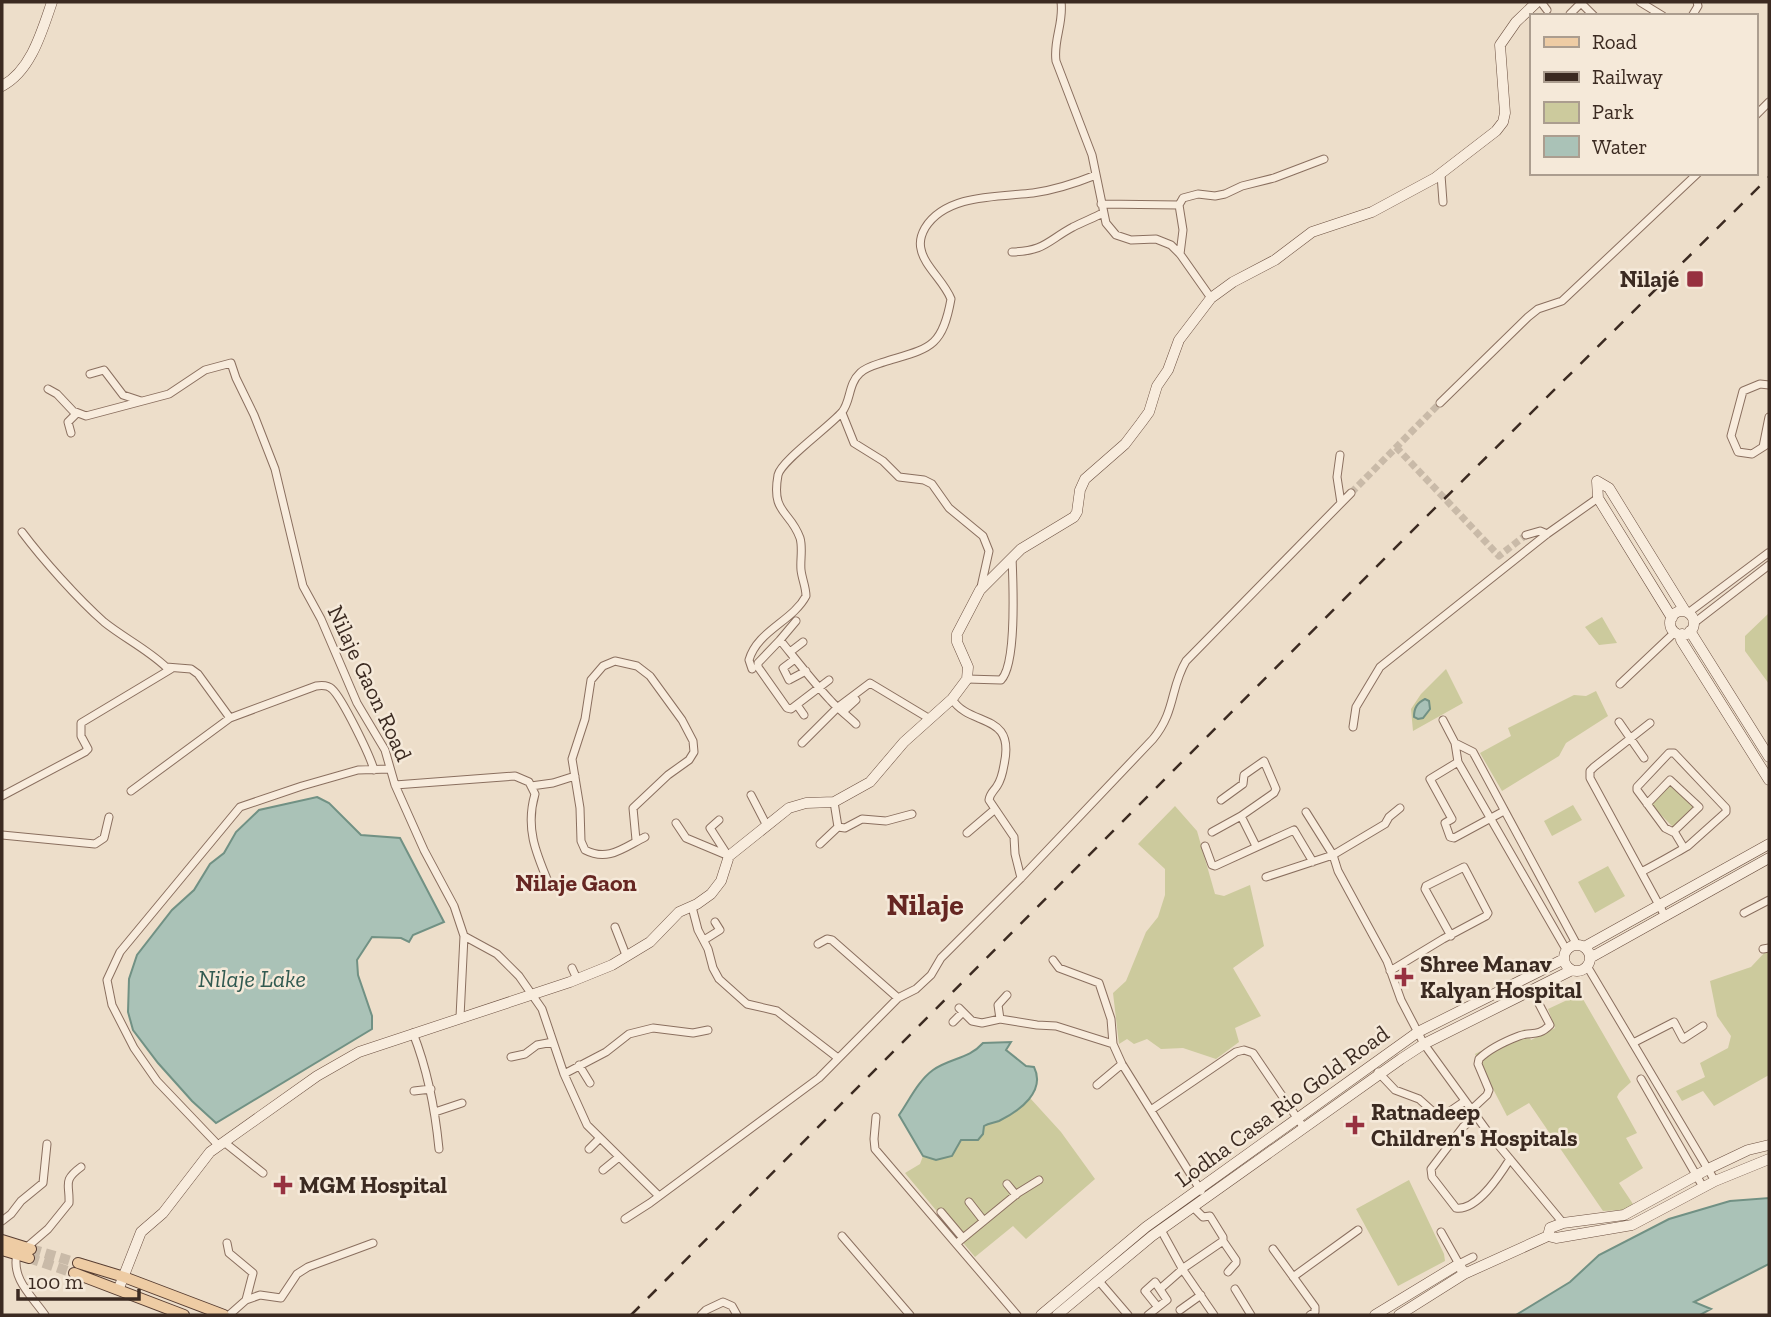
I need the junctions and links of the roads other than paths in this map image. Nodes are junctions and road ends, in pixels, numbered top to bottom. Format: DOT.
graph roads {
  1 [pos="52,2"];
  2 [pos="1061,2"];
  3 [pos="1539,2"];
  4 [pos="1581,2"];
  5 [pos="1640,2"];
  6 [pos="1547,10"];
  7 [pos="1570,14"];
  8 [pos="1660,14"];
  9 [pos="2,86"];
  10 [pos="1769,102"];
  11 [pos="1759,107"];
  12 [pos="1324,159"];
  13 [pos="1096,175"];
  14 [pos="1441,175"];
  15 [pos="1696,175"];
  16 [pos="1443,202"];
  17 [pos="1101,204"];
  18 [pos="1178,205"];
  19 [pos="1103,213"];
  20 [pos="1012,252"];
  21 [pos="1180,254"];
  22 [pos="1212,298"];
  23 [pos="90,374"];
  24 [pos="1769,385"];
  25 [pos="48,389"];
  26 [pos="141,401"];
  27 [pos="1440,403"];
  28 [pos="77,413"];
  29 [pos="842,413"];
  30 [pos="1769,417"];
  31 [pos="71,433"];
  32 [pos="1766,445"];
  33 [pos="1340,455"];
  34 [pos="1351,493"];
  35 [pos="1598,498"];
  36 [pos="1341,503"];
  37 [pos="23,532"];
  38 [pos="1547,534"];
  39 [pos="1526,535"];
  40 [pos="1769,554"];
  41 [pos="1012,557"];
  42 [pos="1769,565"];
  43 [pos="980,590"];
  44 [pos="1686,612"];
  45 [pos="1672,618"];
  46 [pos="796,621"];
  47 [pos="1685,630"];
  48 [pos="780,640"];
  49 [pos="803,642"];
  50 [pos="793,655"];
  51 [pos="171,669"];
  52 [pos="752,669"];
  53 [pos="806,671"];
  54 [pos="967,679"];
  55 [pos="829,680"];
  56 [pos="1620,684"];
  57 [pos="820,688"];
  58 [pos="952,699"];
  59 [pos="356,700"];
  60 [pos="856,700"];
  61 [pos="342,705"];
  62 [pos="797,705"];
  63 [pos="841,709"];
  64 [pos="804,715"];
  65 [pos="230,718"];
  66 [pos="930,719"];
  67 [pos="1443,720"];
  68 [pos="1619,722"];
  69 [pos="856,723"];
  70 [pos="1650,723"];
  71 [pos="1353,727"];
  72 [pos="1630,738"];
  73 [pos="802,743"];
  74 [pos="1455,743"];
  75 [pos="1769,757"];
  76 [pos="1644,758"];
  77 [pos="1458,762"];
  78 [pos="389,769"];
  79 [pos="374,770"];
  80 [pos="575,776"];
  81 [pos="1488,780"];
  82 [pos="1769,780"];
  83 [pos="395,785"];
  84 [pos="531,786"];
  85 [pos="1474,787"];
  86 [pos="131,791"];
  87 [pos="751,795"];
  88 [pos="2,796"];
  89 [pos="1221,800"];
  90 [pos="834,802"];
  91 [pos="1647,804"];
  92 [pos="1400,808"];
  93 [pos="994,810"];
  94 [pos="1504,811"];
  95 [pos="1306,812"];
  96 [pos="912,814"];
  97 [pos="1241,816"];
  98 [pos="109,817"];
  99 [pos="1490,819"];
  100 [pos="719,820"];
  101 [pos="677,823"];
  102 [pos="767,826"];
  103 [pos="838,827"];
  104 [pos="1212,832"];
  105 [pos="1674,832"];
  106 [pos="967,833"];
  107 [pos="2,835"];
  108 [pos="645,837"];
  109 [pos="636,840"];
  110 [pos="820,844"];
  111 [pos="1769,844"];
  112 [pos="1205,846"];
  113 [pos="1256,846"];
  114 [pos="1684,848"];
  115 [pos="1333,855"];
  116 [pos="729,856"];
  117 [pos="1769,858"];
  118 [pos="1313,862"];
  119 [pos="1641,872"];
  120 [pos="1538,875"];
  121 [pos="1266,877"];
  122 [pos="1021,878"];
  123 [pos="1525,881"];
  124 [pos="549,884"];
  125 [pos="1769,900"];
  126 [pos="1660,905"];
  127 [pos="691,907"];
  128 [pos="1744,913"];
  129 [pos="1665,916"];
  130 [pos="715,922"];
  131 [pos="615,928"];
  132 [pos="464,936"];
  133 [pos="1451,936"];
  134 [pos="704,940"];
  135 [pos="818,944"];
  136 [pos="1580,946"];
  137 [pos="626,955"];
  138 [pos="1565,955"];
  139 [pos="1053,960"];
  140 [pos="1589,962"];
  141 [pos="572,968"];
  142 [pos="1572,970"];
  143 [pos="1390,971"];
  144 [pos="577,979"];
  145 [pos="532,995"];
  146 [pos="1007,995"];
  147 [pos="898,998"];
  148 [pos="1539,1004"];
  149 [pos="460,1017"];
  150 [pos="1000,1019"];
  151 [pos="953,1022"];
  152 [pos="1703,1026"];
  153 [pos="708,1030"];
  154 [pos="1418,1032"];
  155 [pos="414,1033"];
  156 [pos="553,1042"];
  157 [pos="1633,1043"];
  158 [pos="1113,1044"];
  159 [pos="1424,1044"];
  160 [pos="512,1058"];
  161 [pos="838,1058"];
  162 [pos="1122,1064"];
  163 [pos="579,1065"];
  164 [pos="1373,1065"];
  165 [pos="564,1074"];
  166 [pos="1380,1074"];
  167 [pos="1641,1079"];
  168 [pos="590,1083"];
  169 [pos="1097,1085"];
  170 [pos="431,1088"];
  171 [pos="414,1091"];
  172 [pos="1465,1101"];
  173 [pos="462,1103"];
  174 [pos="1151,1110"];
  175 [pos="435,1112"];
  176 [pos="1474,1113"];
  177 [pos="876,1117"];
  178 [pos="1298,1118"];
  179 [pos="1304,1128"];
  180 [pos="600,1138"];
  181 [pos="47,1144"];
  182 [pos="221,1144"];
  183 [pos="1769,1145"];
  184 [pos="439,1149"];
  185 [pos="589,1149"];
  186 [pos="619,1157"];
  187 [pos="1510,1159"];
  188 [pos="1769,1159"];
  189 [pos="81,1167"];
  190 [pos="1708,1168"];
  191 [pos="603,1170"];
  192 [pos="263,1173"];
  193 [pos="1697,1175"];
  194 [pos="1038,1180"];
  195 [pos="1715,1181"];
  196 [pos="1007,1184"];
  197 [pos="1703,1187"];
  198 [pos="1202,1193"];
  199 [pos="1016,1195"];
  200 [pos="659,1196"];
  201 [pos="969,1202"];
  202 [pos="1193,1207"];
  203 [pos="941,1212"];
  204 [pos="625,1219"];
  205 [pos="983,1220"];
  206 [pos="2,1221"];
  207 [pos="1563,1223"];
  208 [pos="1161,1230"];
  209 [pos="1358,1230"];
  210 [pos="1441,1232"];
  211 [pos="842,1236"];
  212 [pos="1548,1236"];
  213 [pos="2,1240"];
  214 [pos="959,1240"];
  215 [pos="1223,1241"];
  216 [pos="227,1243"];
  217 [pos="373,1243"];
  218 [pos="1273,1249"];
  219 [pos="2,1250"];
  220 [pos="26,1252"];
  221 [pos="1473,1257"];
  222 [pos="1462,1269"];
  223 [pos="1183,1270"];
  224 [pos="1228,1272"];
  225 [pos="124,1277"];
  226 [pos="1293,1277"];
  227 [pos="1098,1280"];
  228 [pos="119,1289"];
  229 [pos="1160,1289"];
  230 [pos="1235,1289"];
  231 [pos="1200,1295"];
  232 [pos="246,1300"];
  233 [pos="1157,1306"];
  234 [pos="1180,1310"];
  235 [pos="178,1314"];
  236 [pos="45,1315"];
  237 [pos="223,1315"];
  238 [pos="229,1315"];
  239 [pos="701,1315"];
  240 [pos="737,1315"];
  241 [pos="910,1315"];
  242 [pos="1017,1315"];
  243 [pos="1041,1315"];
  244 [pos="1056,1315"];
  245 [pos="1128,1315"];
  246 [pos="1148,1315"];
  247 [pos="1214,1315"];
  248 [pos="1251,1315"];
  249 [pos="1310,1315"];
  250 [pos="1375,1315"];
  251 [pos="1399,1315"];
  1 -- 9 [label="street"];
  2 -- 13 [label="street"];
  3 -- 6 [label="street"];
  3 -- 14 [label="street"];
  4 -- 7 [label="street"];
  5 -- 8 [label="street"];
  10 -- 11 [label="street"];
  12 -- 18 [label="street"];
  13 -- 17 [label="street"];
  13 -- 29 [label="street"];
  14 -- 16 [label="street"];
  14 -- 22 [label="street"];
  15 -- 27 [label="street"];
  17 -- 18 [label="street"];
  17 -- 19 [label="street"];
  18 -- 21 [label="street"];
  19 -- 20 [label="street"];
  19 -- 21 [label="street"];
  21 -- 22 [label="street"];
  22 -- 41 [label="street"];
  23 -- 26 [label="street"];
  24 -- 32 [label="street"];
  25 -- 28 [label="street"];
  26 -- 28 [label="street"];
  26 -- 59 [label="street, Nilaje Gaon Road"];
  28 -- 31 [label="street"];
  29 -- 43 [label="street"];
  29 -- 52 [label="street"];
  30 -- 32 [label="street"];
  33 -- 36 [label="street"];
  34 -- 36 [label="street"];
  35 -- 38 [label="street"];
  35 -- 44 [label="street"];
  35 -- 45 [label="street"];
  36 -- 122 [label="street"];
  37 -- 51 [label="street"];
  38 -- 39 [label="street"];
  38 -- 71 [label="street"];
  40 -- 44 [label="street"];
  41 -- 43 [label="street"];
  41 -- 54 [label="street"];
  42 -- 47 [label="street"];
  43 -- 54 [label="street"];
  44 -- 45 [label="street"];
  44 -- 47 [label="street"];
  45 -- 47 [label="street"];
  46 -- 48 [label="street"];
  47 -- 56 [label="street"];
  47 -- 75 [label="street"];
  47 -- 82 [label="street"];
  48 -- 50 [label="street"];
  48 -- 62 [label="street"];
  49 -- 50 [label="street"];
  50 -- 53 [label="street"];
  50 -- 53 [label="street"];
  51 -- 65 [label="street"];
  51 -- 88 [label="street"];
  53 -- 57 [label="street"];
  54 -- 58 [label="street"];
  55 -- 57 [label="street"];
  57 -- 62 [label="street"];
  57 -- 63 [label="street"];
  58 -- 66 [label="street"];
  58 -- 93 [label="street"];
  59 -- 61 [label="street"];
  59 -- 78 [label="street, Nilaje Gaon Road"];
  60 -- 63 [label="street"];
  61 -- 65 [label="street"];
  61 -- 79 [label="street"];
  62 -- 64 [label="street"];
  63 -- 66 [label="street"];
  63 -- 69 [label="street"];
  63 -- 73 [label="street"];
  65 -- 86 [label="street"];
  66 -- 90 [label="street"];
  67 -- 74 [label="street"];
  68 -- 72 [label="street"];
  70 -- 72 [label="street"];
  72 -- 76 [label="street"];
  72 -- 119 [label="street"];
  74 -- 77 [label="street"];
  74 -- 81 [label="street"];
  77 -- 85 [label="street"];
  77 -- 99 [label="street"];
  78 -- 79 [label="street"];
  78 -- 83 [label="street, Nilaje Gaon Road"];
  79 -- 182 [label="street"];
  80 -- 84 [label="street"];
  80 -- 109 [label="street"];
  80 -- 109 [label="street"];
  81 -- 85 [label="street"];
  81 -- 94 [label="street"];
  83 -- 84 [label="street"];
  83 -- 132 [label="street, Nilaje Gaon Road"];
  84 -- 124 [label="street"];
  85 -- 99 [label="street"];
  87 -- 102 [label="street"];
  89 -- 97 [label="street"];
  90 -- 102 [label="street"];
  90 -- 103 [label="street"];
  91 -- 105 [label="street"];
  91 -- 105 [label="street"];
  91 -- 114 [label="street"];
  92 -- 115 [label="street"];
  93 -- 106 [label="street"];
  93 -- 122 [label="street"];
  94 -- 99 [label="street"];
  94 -- 120 [label="street"];
  95 -- 115 [label="street"];
  96 -- 103 [label="street"];
  97 -- 104 [label="street"];
  97 -- 113 [label="street"];
  98 -- 107 [label="street"];
  99 -- 123 [label="street"];
  100 -- 116 [label="street"];
  101 -- 116 [label="street"];
  102 -- 116 [label="street"];
  103 -- 110 [label="street"];
  105 -- 114 [label="street"];
  108 -- 109 [label="street"];
  111 -- 126 [label="street, Lodha Casa Rio Gold Road"];
  112 -- 113 [label="street"];
  113 -- 118 [label="street"];
  114 -- 119 [label="street"];
  115 -- 118 [label="street"];
  115 -- 143 [label="street"];
  116 -- 127 [label="street"];
  117 -- 129 [label="street, Lodha Casa Rio Gold Road"];
  118 -- 121 [label="street"];
  119 -- 126 [label="street"];
  120 -- 123 [label="street"];
  120 -- 136 [label="street"];
  122 -- 147 [label="street"];
  123 -- 138 [label="street"];
  125 -- 128 [label="street"];
  126 -- 129 [label="street"];
  126 -- 136 [label="street, Lodha Casa Rio Gold Road"];
  127 -- 134 [label="street"];
  127 -- 137 [label="street"];
  129 -- 140 [label="street, Lodha Casa Rio Gold Road"];
  130 -- 134 [label="street"];
  131 -- 137 [label="street"];
  132 -- 145 [label="street"];
  132 -- 149 [label="street, Nilaje Gaon Road"];
  133 -- 133 [label="street"];
  133 -- 143 [label="street"];
  134 -- 161 [label="street"];
  135 -- 147 [label="street"];
  136 -- 138 [label="street, Lodha Casa Rio Gold Road"];
  136 -- 140 [label="street"];
  137 -- 144 [label="street"];
  138 -- 142 [label="street"];
  138 -- 154 [label="street, Lodha Casa Rio Gold Road"];
  139 -- 158 [label="street"];
  140 -- 142 [label="street, Lodha Casa Rio Gold Road"];
  140 -- 157 [label="street"];
  141 -- 144 [label="street"];
  142 -- 159 [label="street, Lodha Casa Rio Gold Road"];
  143 -- 154 [label="street"];
  144 -- 145 [label="street"];
  145 -- 149 [label="street"];
  145 -- 156 [label="street"];
  146 -- 150 [label="street"];
  147 -- 161 [label="street"];
  148 -- 176 [label="street"];
  149 -- 155 [label="street"];
  150 -- 151 [label="street"];
  150 -- 158 [label="street"];
  152 -- 157 [label="street"];
  153 -- 163 [label="street"];
  154 -- 159 [label="street"];
  154 -- 164 [label="street, Lodha Casa Rio Gold Road"];
  155 -- 170 [label="street"];
  155 -- 182 [label="street"];
  156 -- 160 [label="street"];
  156 -- 165 [label="street"];
  157 -- 190 [label="street"];
  158 -- 162 [label="street"];
  159 -- 166 [label="street, Lodha Casa Rio Gold Road"];
  159 -- 172 [label="street"];
  161 -- 200 [label="street"];
  162 -- 169 [label="street"];
  162 -- 174 [label="street"];
  163 -- 165 [label="street"];
  163 -- 168 [label="street"];
  164 -- 166 [label="street"];
  164 -- 178 [label="street, Lodha Casa Rio Gold Road"];
  165 -- 180 [label="street"];
  166 -- 172 [label="street"];
  166 -- 179 [label="street, Lodha Casa Rio Gold Road"];
  167 -- 193 [label="street"];
  170 -- 171 [label="street"];
  170 -- 175 [label="street"];
  172 -- 176 [label="street"];
  173 -- 175 [label="street"];
  174 -- 178 [label="street"];
  174 -- 198 [label="street"];
  175 -- 184 [label="street"];
  176 -- 187 [label="street"];
  176 -- 187 [label="street"];
  177 -- 214 [label="street"];
  178 -- 179 [label="street"];
  178 -- 198 [label="street, Lodha Casa Rio Gold Road"];
  179 -- 198 [label="street, Lodha Casa Rio Gold Road"];
  180 -- 185 [label="street"];
  180 -- 186 [label="street"];
  181 -- 206 [label="street"];
  182 -- 192 [label="street"];
  182 -- 225 [label="street"];
  183 -- 190 [label="street"];
  186 -- 191 [label="street"];
  186 -- 200 [label="street"];
  187 -- 207 [label="street"];
  188 -- 195 [label="street"];
  189 -- 220 [label="street"];
  190 -- 193 [label="street"];
  190 -- 195 [label="street"];
  193 -- 197 [label="street"];
  193 -- 207 [label="street"];
  194 -- 199 [label="street"];
  195 -- 197 [label="street"];
  196 -- 199 [label="street"];
  197 -- 212 [label="street"];
  198 -- 202 [label="street, Lodha Casa Rio Gold Road"];
  198 -- 243 [label="street, Lodha Casa Rio Gold Road"];
  199 -- 205 [label="street"];
  200 -- 204 [label="street"];
  201 -- 205 [label="street"];
  202 -- 208 [label="street, Lodha Casa Rio Gold Road"];
  202 -- 215 [label="street"];
  203 -- 214 [label="street"];
  205 -- 214 [label="street"];
  207 -- 212 [label="street"];
  208 -- 223 [label="street"];
  208 -- 227 [label="street, Lodha Casa Rio Gold Road"];
  209 -- 226 [label="street"];
  210 -- 222 [label="street"];
  211 -- 241 [label="street"];
  212 -- 222 [label="street"];
  213 -- 220 [label="main road"];
  214 -- 242 [label="street"];
  215 -- 223 [label="street"];
  215 -- 224 [label="street"];
  216 -- 232 [label="street"];
  217 -- 232 [label="street"];
  218 -- 226 [label="street"];
  219 -- 220 [label="main road"];
  220 -- 236 [label="street"];
  221 -- 222 [label="street"];
  222 -- 250 [label="street"];
  222 -- 251 [label="street"];
  223 -- 229 [label="street"];
  223 -- 231 [label="street"];
  225 -- 228 [label="street"];
  225 -- 228 [label="main road"];
  225 -- 237 [label="main road"];
  226 -- 249 [label="street"];
  227 -- 244 [label="street, Lodha Casa Rio Gold Road"];
  227 -- 245 [label="street"];
  228 -- 235 [label="main road"];
  229 -- 233 [label="street"];
  229 -- 233 [label="street"];
  230 -- 248 [label="street"];
  231 -- 234 [label="street"];
  231 -- 247 [label="street"];
  232 -- 238 [label="street"];
  233 -- 246 [label="street"];
  239 -- 240 [label="street"];
}
